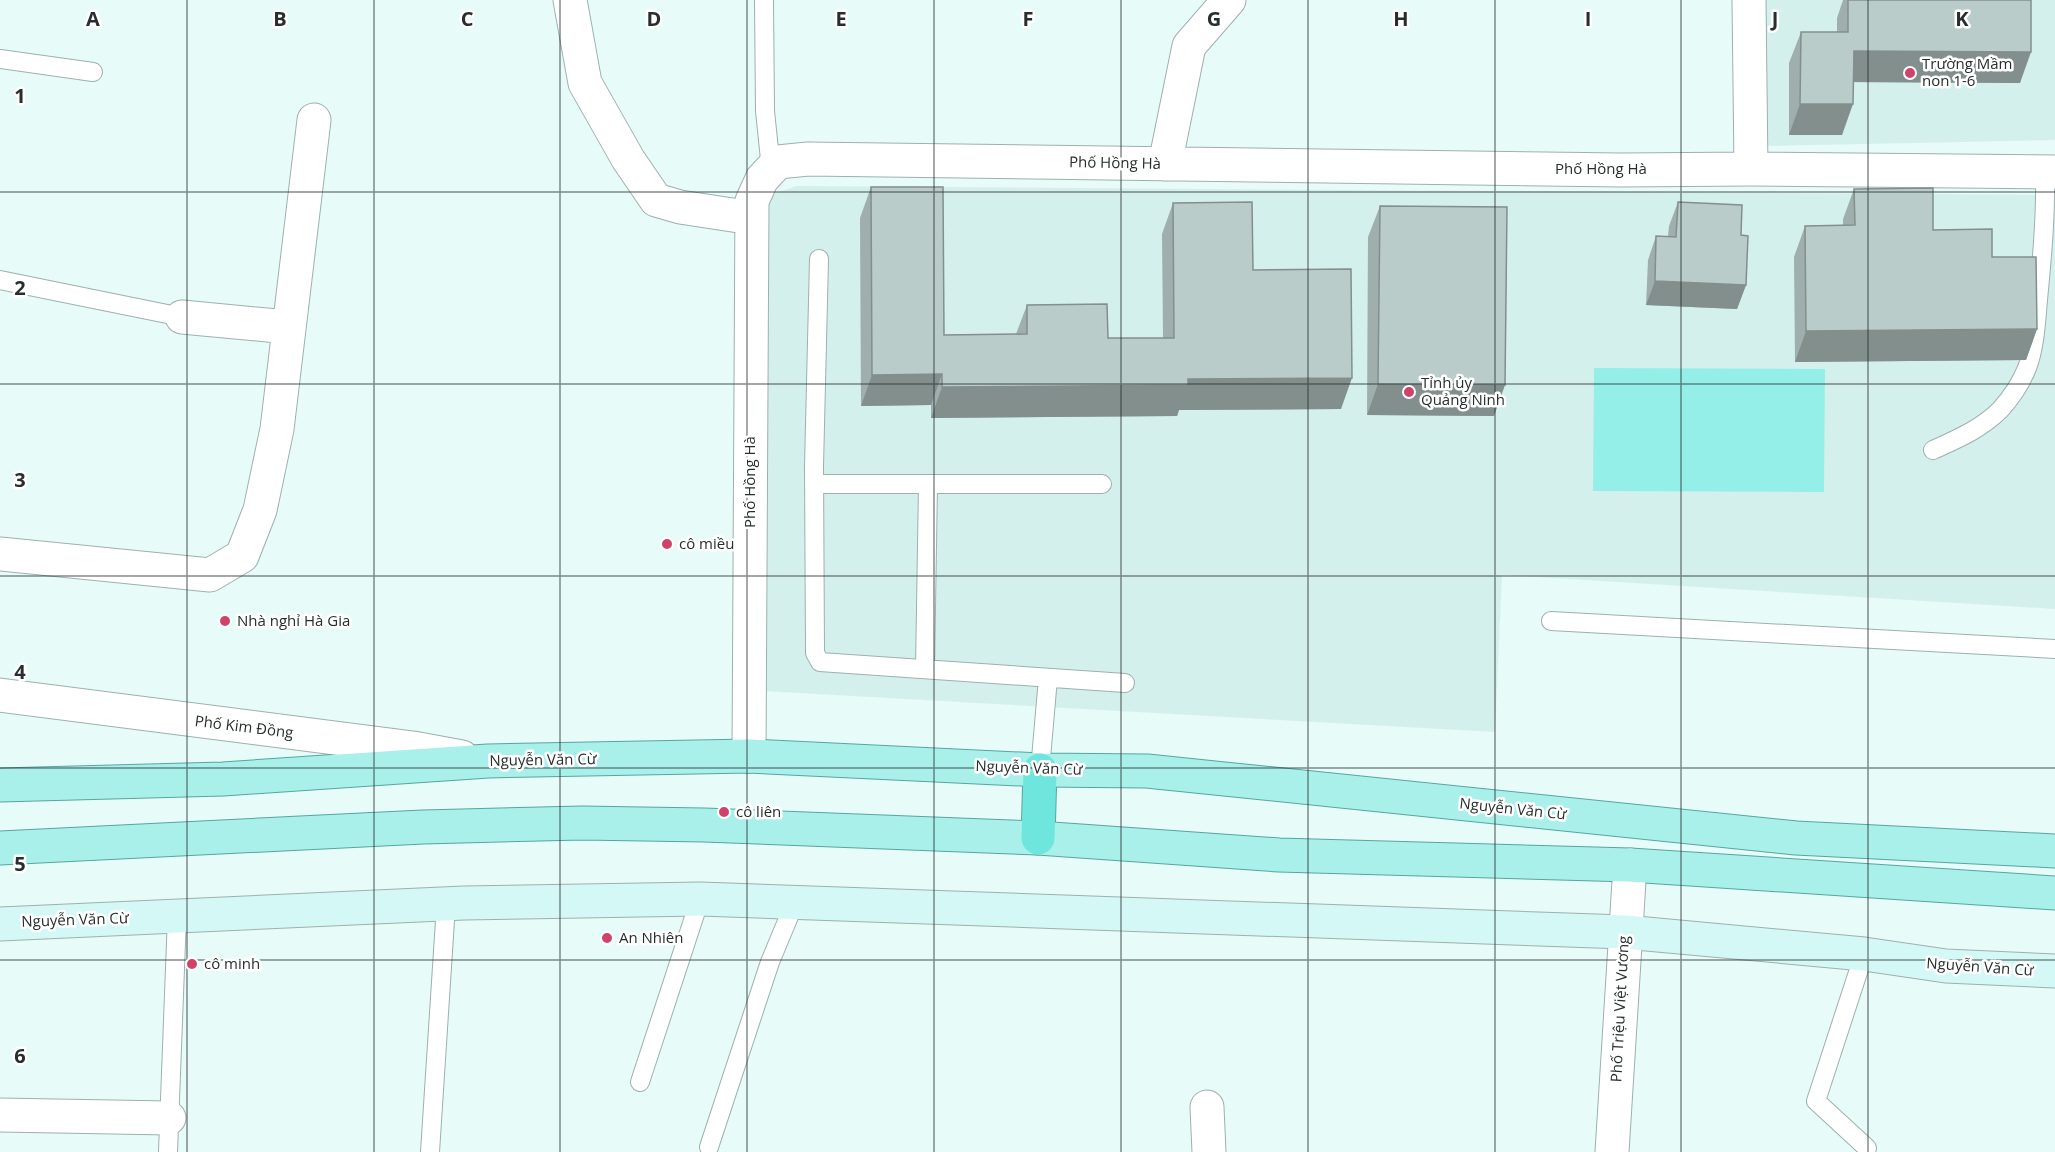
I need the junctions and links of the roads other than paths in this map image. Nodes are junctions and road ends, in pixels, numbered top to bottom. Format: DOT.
graph roads {
  1 [pos="570,0"];
  2 [pos="764,0"];
  3 [pos="1230,0"];
  4 [pos="1749,0"];
  5 [pos="0,59"];
  6 [pos="93,72"];
  7 [pos="314,120"];
  8 [pos="1165,164"];
  9 [pos="771,169"];
  10 [pos="1751,169"];
  11 [pos="2050,172"];
  12 [pos="752,218"];
  13 [pos="819,259"];
  14 [pos="0,280"];
  15 [pos="182,317"];
  16 [pos="288,327"];
  17 [pos="1933,450"];
  18 [pos="814,484"];
  19 [pos="928,484"];
  20 [pos="1102,484"];
  21 [pos="0,554"];
  22 [pos="1551,621"];
  23 [pos="2055,649"];
  24 [pos="926,669"];
  25 [pos="1048,678"];
  26 [pos="1125,683"];
  27 [pos="0,695"];
  28 [pos="749,756"];
  29 [pos="488,761"];
  30 [pos="1040,770"];
  31 [pos="0,785"];
  32 [pos="1038,838"];
  33 [pos="0,848"];
  34 [pos="2055,851"];
  35 [pos="1630,865"];
  36 [pos="2055,893"];
  37 [pos="700,898"];
  38 [pos="795,902"];
  39 [pos="446,905"];
  40 [pos="177,916"];
  41 [pos="0,924"];
  42 [pos="1625,932"];
  43 [pos="1864,954"];
  44 [pos="2055,972"];
  45 [pos="640,1082"];
  46 [pos="1207,1107"];
  47 [pos="0,1115"];
  48 [pos="169,1118"];
  49 [pos="709,1147"];
  50 [pos="1866,1148"];
  51 [pos="168,1152"];
  52 [pos="430,1152"];
  53 [pos="1209,1152"];
  54 [pos="1612,1152"];
  1 -- 12 [label="street"];
  2 -- 9 [label="lane"];
  3 -- 8 [label="street"];
  4 -- 10 [label="street"];
  5 -- 6 [label="lane"];
  7 -- 16 [label="street"];
  8 -- 9 [label="street, Phố Hồng Hà"];
  8 -- 10 [label="street, Phố Hồng Hà"];
  9 -- 12 [label="street, Phố Hồng Hà"];
  10 -- 11 [label="street, Phố Hồng Hà"];
  11 -- 17 [label="lane"];
  12 -- 28 [label="street, Phố Hồng Hà"];
  13 -- 18 [label="lane"];
  14 -- 15 [label="lane"];
  15 -- 16 [label="street"];
  16 -- 21 [label="street"];
  18 -- 19 [label="lane"];
  18 -- 24 [label="lane"];
  19 -- 20 [label="lane"];
  19 -- 24 [label="lane"];
  22 -- 23 [label="lane"];
  24 -- 25 [label="lane"];
  25 -- 26 [label="lane"];
  25 -- 30 [label="lane"];
  27 -- 29 [label="street, Phố Kim Đồng"];
  28 -- 29 [label="main road, Nguyễn Văn Cừ"];
  28 -- 30 [label="main road, Nguyễn Văn Cừ"];
  29 -- 31 [label="main road, Nguyễn Văn Cừ"];
  30 -- 32 [label="highway"];
  30 -- 34 [label="main road, Nguyễn Văn Cừ"];
  32 -- 33 [label="main road"];
  32 -- 35 [label="main road"];
  35 -- 36 [label="main road"];
  35 -- 42 [label="street, Phố Triệu Việt Vương"];
  37 -- 38 [label="street, Nguyễn Văn Cừ"];
  37 -- 39 [label="street, Nguyễn Văn Cừ"];
  37 -- 45 [label="lane"];
  38 -- 42 [label="street, Nguyễn Văn Cừ"];
  38 -- 49 [label="lane"];
  39 -- 40 [label="street, Nguyễn Văn Cừ"];
  39 -- 52 [label="lane"];
  40 -- 41 [label="street, Nguyễn Văn Cừ"];
  40 -- 48 [label="lane"];
  42 -- 43 [label="street, Nguyễn Văn Cừ"];
  42 -- 54 [label="street, Phố Triệu Việt Vương"];
  43 -- 44 [label="street, Nguyễn Văn Cừ"];
  43 -- 50 [label="lane"];
  46 -- 53 [label="street"];
  47 -- 48 [label="street"];
  48 -- 51 [label="lane"];
}
